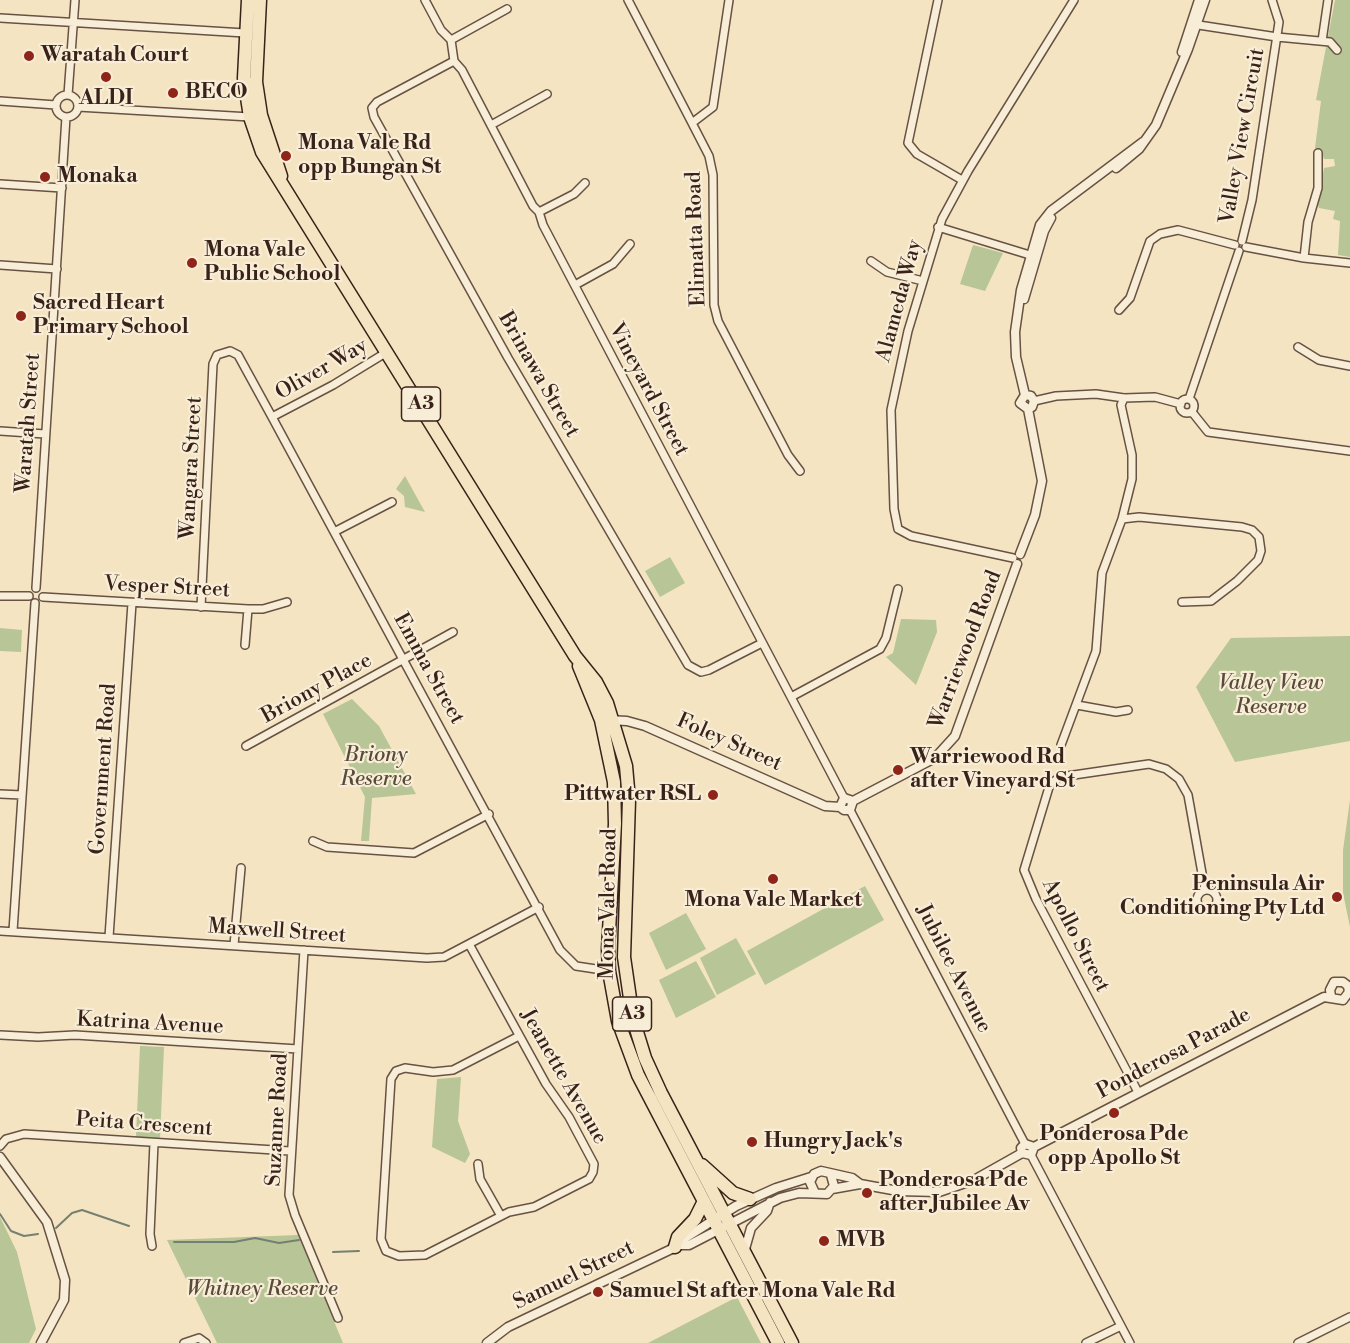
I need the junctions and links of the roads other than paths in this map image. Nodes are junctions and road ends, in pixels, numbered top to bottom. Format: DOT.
graph roads {
  1 [pos="75,0"];
  2 [pos="248,0"];
  3 [pos="260,0"];
  4 [pos="425,0"];
  5 [pos="628,0"];
  6 [pos="729,0"];
  7 [pos="938,0"];
  8 [pos="1074,0"];
  9 [pos="1199,0"];
  10 [pos="1205,0"];
  11 [pos="1272,0"];
  12 [pos="1328,0"];
  13 [pos="507,9"];
  14 [pos="0,18"];
  15 [pos="73,22"];
  16 [pos="1194,24"];
  17 [pos="245,33"];
  18 [pos="1277,37"];
  19 [pos="451,40"];
  20 [pos="1322,41"];
  21 [pos="1337,50"];
  22 [pos="454,61"];
  23 [pos="547,94"];
  24 [pos="68,95"];
  25 [pos="0,102"];
  26 [pos="56,105"];
  27 [pos="78,107"];
  28 [pos="256,116"];
  29 [pos="66,117"];
  30 [pos="692,123"];
  31 [pos="490,125"];
  32 [pos="1318,153"];
  33 [pos="962,180"];
  34 [pos="585,183"];
  35 [pos="0,184"];
  36 [pos="62,188"];
  37 [pos="539,212"];
  38 [pos="938,227"];
  39 [pos="630,244"];
  40 [pos="1240,246"];
  41 [pos="1033,256"];
  42 [pos="1304,258"];
  43 [pos="871,261"];
  44 [pos="1350,263"];
  45 [pos="0,265"];
  46 [pos="57,269"];
  47 [pos="922,281"];
  48 [pos="575,285"];
  49 [pos="1119,310"];
  50 [pos="1298,347"];
  51 [pos="388,351"];
  52 [pos="238,355"];
  53 [pos="1350,366"];
  54 [pos="1025,395"];
  55 [pos="1124,398"];
  56 [pos="1189,399"];
  57 [pos="1034,401"];
  58 [pos="1181,404"];
  59 [pos="1028,409"];
  60 [pos="1192,412"];
  61 [pos="272,417"];
  62 [pos="0,431"];
  63 [pos="45,434"];
  64 [pos="1350,451"];
  65 [pos="800,471"];
  66 [pos="392,502"];
  67 [pos="1122,519"];
  68 [pos="334,532"];
  69 [pos="1017,559"];
  70 [pos="36,588"];
  71 [pos="898,589"];
  72 [pos="0,596"];
  73 [pos="29,596"];
  74 [pos="44,597"];
  75 [pos="287,602"];
  76 [pos="1182,602"];
  77 [pos="35,603"];
  78 [pos="132,603"];
  79 [pos="201,607"];
  80 [pos="248,609"];
  81 [pos="453,632"];
  82 [pos="762,642"];
  83 [pos="245,645"];
  84 [pos="575,656"];
  85 [pos="404,660"];
  86 [pos="791,697"];
  87 [pos="1077,705"];
  88 [pos="1128,710"];
  89 [pos="601,720"];
  90 [pos="614,720"];
  91 [pos="1061,745"];
  92 [pos="246,746"];
  93 [pos="0,794"];
  94 [pos="22,795"];
  95 [pos="842,802"];
  96 [pos="851,805"];
  97 [pos="489,814"];
  98 [pos="313,841"];
  99 [pos="241,868"];
  100 [pos="1205,890"];
  101 [pos="538,907"];
  102 [pos="0,930"];
  103 [pos="13,931"];
  104 [pos="109,937"];
  105 [pos="469,944"];
  106 [pos="234,945"];
  107 [pos="624,947"];
  108 [pos="304,950"];
  109 [pos="609,971"];
  110 [pos="1349,985"];
  111 [pos="1332,996"];
  112 [pos="633,1019"];
  113 [pos="0,1035"];
  114 [pos="519,1036"];
  115 [pos="298,1049"];
  116 [pos="1138,1092"];
  117 [pos="154,1143"];
  118 [pos="0,1146"];
  119 [pos="1028,1150"];
  120 [pos="290,1151"];
  121 [pos="0,1157"];
  122 [pos="698,1163"];
  123 [pos="478,1164"];
  124 [pos="831,1175"];
  125 [pos="811,1178"];
  126 [pos="860,1184"];
  127 [pos="832,1189"];
  128 [pos="815,1192"];
  129 [pos="750,1199"];
  130 [pos="704,1201"];
  131 [pos="770,1202"];
  132 [pos="501,1216"];
  133 [pos="722,1222"];
  134 [pos="152,1246"];
  135 [pos="678,1246"];
  136 [pos="745,1249"];
  137 [pos="1350,1317"];
  138 [pos="338,1318"];
  139 [pos="1120,1326"];
  140 [pos="41,1343"];
  141 [pos="184,1343"];
  142 [pos="206,1343"];
  143 [pos="487,1343"];
  144 [pos="778,1343"];
  145 [pos="792,1343"];
  146 [pos="1086,1343"];
  147 [pos="1130,1343"];
  148 [pos="1298,1343"];
  1 -- 15 [label="street"];
  2 -- 17 [label="highway, Mona Vale Road / A3"];
  3 -- 28 [label="highway, Mona Vale Road / A3"];
  4 -- 19 [label="street, Vineyard Street"];
  5 -- 30 [label="street, Elimatta Road"];
  6 -- 30 [label="street"];
  7 -- 33 [label="street"];
  8 -- 33 [label="street, Alameda Way"];
  9 -- 16 [label="street"];
  10 -- 16 [label="street"];
  11 -- 18 [label="street, Valley View Circuit"];
  12 -- 20 [label="street"];
  13 -- 19 [label="street"];
  14 -- 15 [label="street"];
  15 -- 17 [label="street"];
  15 -- 24 [label="street"];
  16 -- 18 [label="street"];
  16 -- 41 [label="street"];
  17 -- 28 [label="highway, Mona Vale Road / A3"];
  18 -- 20 [label="street"];
  18 -- 40 [label="street, Valley View Circuit"];
  19 -- 22 [label="street, Vineyard Street"];
  20 -- 21 [label="street"];
  22 -- 31 [label="street, Vineyard Street"];
  22 -- 82 [label="street, Brinawa Street"];
  23 -- 31 [label="street"];
  24 -- 26 [label="street"];
  24 -- 27 [label="street"];
  25 -- 26 [label="street"];
  26 -- 29 [label="street"];
  27 -- 28 [label="street"];
  27 -- 29 [label="street"];
  28 -- 51 [label="highway, Mona Vale Road / A3"];
  29 -- 36 [label="street, Waratah Street"];
  30 -- 65 [label="street, Elimatta Road"];
  31 -- 37 [label="street, Vineyard Street"];
  32 -- 42 [label="street"];
  33 -- 38 [label="street, Alameda Way"];
  34 -- 37 [label="street"];
  35 -- 36 [label="street"];
  36 -- 46 [label="street, Waratah Street"];
  37 -- 48 [label="street, Vineyard Street"];
  38 -- 41 [label="street"];
  38 -- 47 [label="street, Alameda Way"];
  39 -- 48 [label="street"];
  40 -- 42 [label="street"];
  40 -- 49 [label="street"];
  40 -- 56 [label="street, Valley View Circuit"];
  41 -- 54 [label="street"];
  42 -- 44 [label="street"];
  43 -- 47 [label="street"];
  45 -- 46 [label="street"];
  46 -- 63 [label="street, Waratah Street"];
  47 -- 69 [label="street, Alameda Way"];
  48 -- 82 [label="street, Vineyard Street"];
  50 -- 53 [label="street"];
  51 -- 61 [label="street, Oliver Way"];
  51 -- 84 [label="highway, Mona Vale Road / A3"];
  52 -- 61 [label="street, Emma Street"];
  52 -- 79 [label="street, Wangara Street"];
  54 -- 57 [label="street"];
  54 -- 59 [label="street"];
  55 -- 57 [label="street"];
  55 -- 58 [label="street"];
  55 -- 67 [label="street"];
  56 -- 58 [label="street"];
  56 -- 60 [label="street"];
  57 -- 59 [label="street"];
  58 -- 60 [label="street"];
  59 -- 69 [label="street, Warriewood Road"];
  60 -- 64 [label="street"];
  61 -- 68 [label="street, Emma Street"];
  62 -- 63 [label="street"];
  63 -- 70 [label="street, Waratah Street"];
  66 -- 68 [label="street"];
  67 -- 76 [label="street"];
  67 -- 87 [label="street"];
  68 -- 85 [label="street, Emma Street"];
  69 -- 96 [label="street, Warriewood Road"];
  70 -- 73 [label="street"];
  70 -- 74 [label="street"];
  71 -- 86 [label="street"];
  72 -- 73 [label="street"];
  73 -- 77 [label="street"];
  74 -- 77 [label="street"];
  74 -- 78 [label="street, Vesper Street"];
  75 -- 80 [label="street, Vesper Street"];
  77 -- 94 [label="street"];
  78 -- 79 [label="street, Vesper Street"];
  78 -- 104 [label="street, Government Road"];
  79 -- 80 [label="street, Vesper Street"];
  80 -- 83 [label="street"];
  81 -- 85 [label="street, Briony Place"];
  82 -- 86 [label="street, Vineyard Street"];
  84 -- 89 [label="highway, Mona Vale Road / A3"];
  84 -- 90 [label="highway, Mona Vale Road / A3"];
  85 -- 92 [label="street, Briony Place"];
  85 -- 97 [label="street, Emma Street"];
  86 -- 95 [label="street, Vineyard Street"];
  87 -- 88 [label="street"];
  87 -- 91 [label="street"];
  89 -- 90 [label="street, Foley Street"];
  89 -- 109 [label="highway, Mona Vale Road / A3"];
  90 -- 95 [label="street, Foley Street"];
  90 -- 107 [label="highway, Mona Vale Road / A3"];
  93 -- 94 [label="street"];
  94 -- 103 [label="street"];
  95 -- 96 [label="street, Foley Street"];
  96 -- 119 [label="street, Jubilee Avenue"];
  97 -- 98 [label="street"];
  97 -- 101 [label="street, Emma Street"];
  99 -- 106 [label="street"];
  100 -- 116 [label="street, Apollo Street"];
  101 -- 105 [label="street, Maxwell Street"];
  101 -- 109 [label="street, Emma Street"];
  102 -- 103 [label="street, Maxwell Street"];
  103 -- 104 [label="street, Maxwell Street"];
  104 -- 106 [label="street, Maxwell Street"];
  105 -- 108 [label="street, Maxwell Street"];
  105 -- 114 [label="street, Jeanette Avenue"];
  106 -- 108 [label="street, Maxwell Street"];
  107 -- 109 [label="highway"];
  107 -- 112 [label="highway, Mona Vale Road / A3"];
  108 -- 115 [label="street, Suzanne Road"];
  109 -- 112 [label="highway"];
  109 -- 130 [label="highway, Mona Vale Road / A3"];
  110 -- 111 [label="street, Ponderosa Parade"];
  110 -- 111 [label="street, Ponderosa Parade"];
  111 -- 116 [label="street, Ponderosa Parade"];
  112 -- 122 [label="highway, Mona Vale Road / A3"];
  113 -- 115 [label="street, Katrina Avenue"];
  114 -- 132 [label="street, Jeanette Avenue"];
  114 -- 132 [label="street, Jeanette Avenue"];
  115 -- 120 [label="street, Suzanne Road"];
  116 -- 119 [label="street, Ponderosa Parade"];
  117 -- 118 [label="street, Peita Crescent"];
  117 -- 120 [label="street, Peita Crescent"];
  117 -- 134 [label="street"];
  119 -- 126 [label="street, Ponderosa Parade"];
  119 -- 139 [label="street, Jubilee Avenue"];
  120 -- 138 [label="street, Suzanne Road"];
  121 -- 140 [label="street"];
  122 -- 129 [label="highway"];
  122 -- 133 [label="highway, Mona Vale Road / A3"];
  123 -- 132 [label="street"];
  124 -- 125 [label="street"];
  124 -- 126 [label="street, Ponderosa Parade"];
  124 -- 127 [label="street"];
  125 -- 128 [label="street"];
  125 -- 129 [label="street"];
  126 -- 127 [label="street, Ponderosa Parade"];
  127 -- 128 [label="street"];
  128 -- 131 [label="street"];
  129 -- 133 [label="street"];
  130 -- 133 [label="highway, Mona Vale Road / A3"];
  130 -- 135 [label="highway"];
  131 -- 133 [label="street"];
  131 -- 136 [label="street"];
  133 -- 135 [label="street"];
  133 -- 136 [label="highway, Mona Vale Road / A3"];
  133 -- 144 [label="highway, Mona Vale Road / A3"];
  135 -- 143 [label="street, Samuel Street"];
  136 -- 145 [label="highway, Mona Vale Road / A3"];
  137 -- 148 [label="street"];
  139 -- 146 [label="street"];
  139 -- 147 [label="street, Jubilee Avenue"];
  141 -- 142 [label="street"];
}
